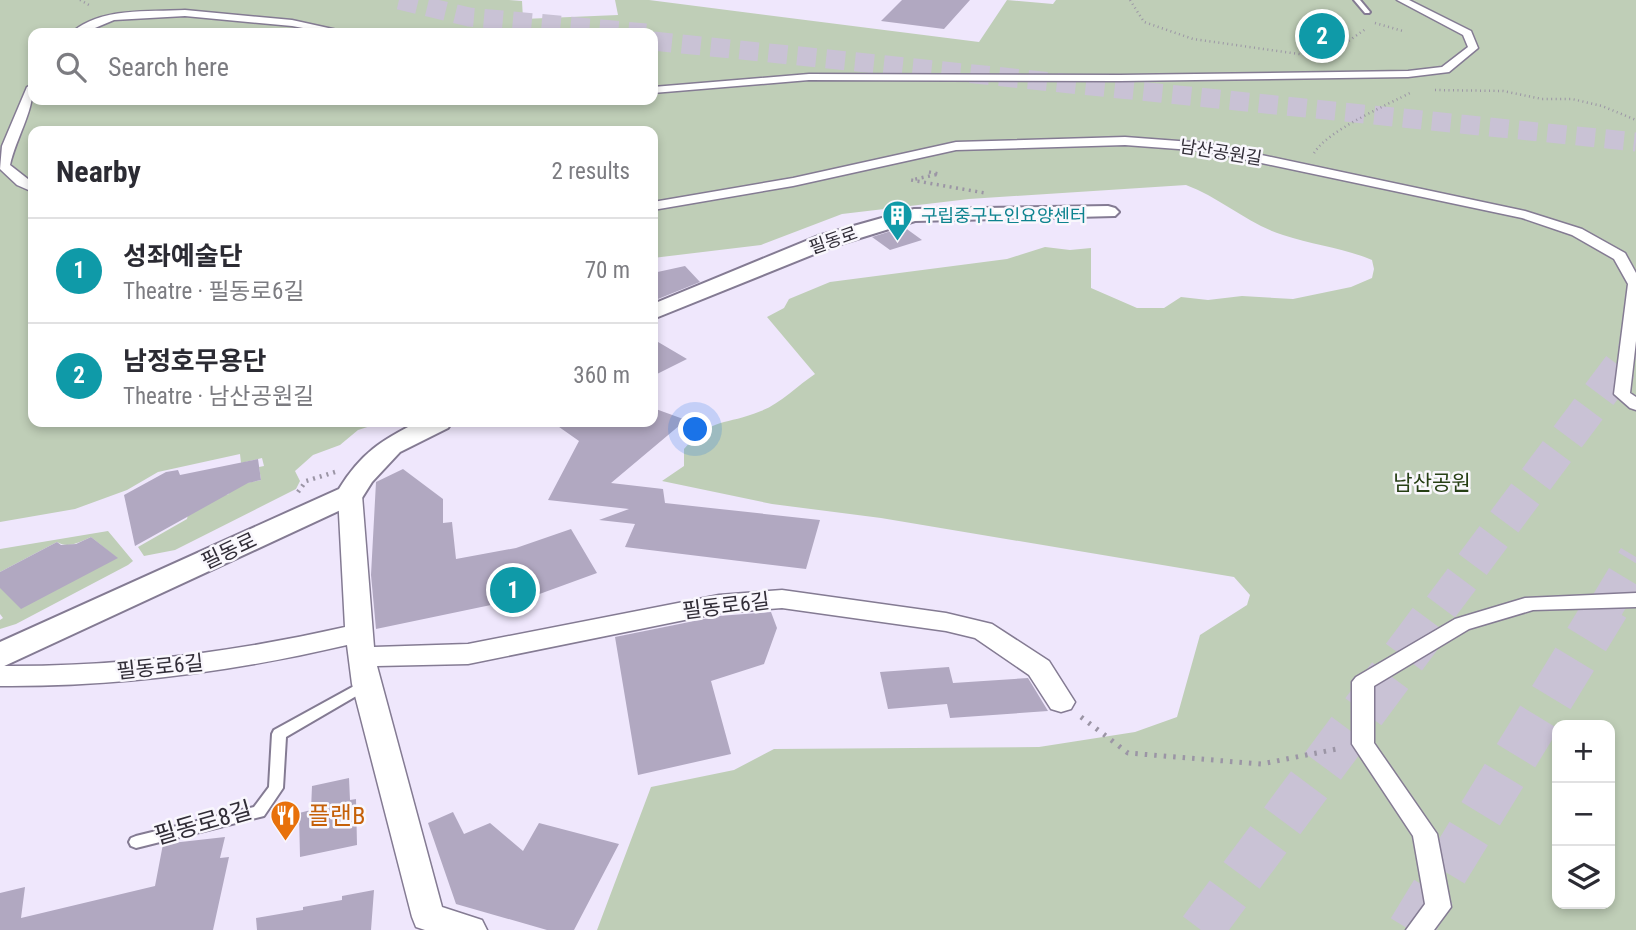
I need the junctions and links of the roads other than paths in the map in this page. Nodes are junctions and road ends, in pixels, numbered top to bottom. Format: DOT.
graph roads {
  1 [pos="1357,0"];
  2 [pos="1402,0"];
  3 [pos="1367,12"];
  4 [pos="84,28"];
  5 [pos="319,28"];
  6 [pos="658,90"];
  7 [pos="28,99"];
  8 [pos="28,186"];
  9 [pos="658,205"];
  10 [pos="1108,212"];
  11 [pos="658,310"];
  12 [pos="1636,405"];
  13 [pos="429,427"];
  14 [pos="350,495"];
  15 [pos="1636,600"];
  16 [pos="0,656"];
  17 [pos="362,658"];
  18 [pos="0,676"];
  19 [pos="1061,702"];
  20 [pos="136,842"];
  21 [pos="419,923"];
  22 [pos="470,930"];
  23 [pos="1419,930"];
  1 -- 3 [label="lane"];
  2 -- 6 [label="street"];
  4 -- 5 [label="street"];
  7 -- 8 [label="street"];
  9 -- 12 [label="street, 남산공원길"];
  10 -- 11 [label="street, 필동로"];
  13 -- 14 [label="street, 필동로"];
  14 -- 16 [label="street, 필동로"];
  14 -- 17 [label="street"];
  15 -- 23 [label="street"];
  17 -- 18 [label="street, 필동로6길"];
  17 -- 19 [label="street, 필동로6길"];
  17 -- 20 [label="lane, 필동로8길"];
  17 -- 21 [label="street"];
  21 -- 22 [label="street"];
}
